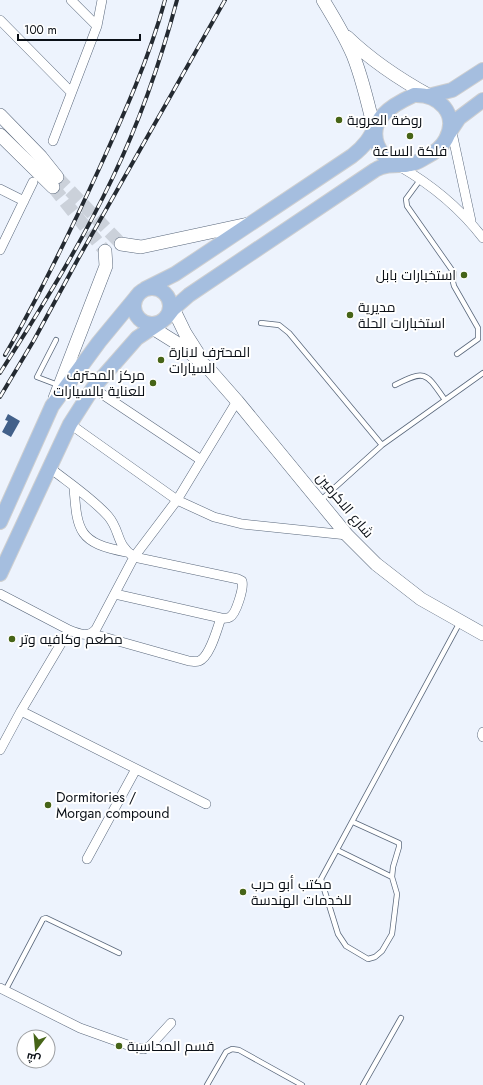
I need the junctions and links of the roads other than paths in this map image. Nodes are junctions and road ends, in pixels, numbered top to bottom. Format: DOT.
graph roads {
  1 [pos="71,0"];
  2 [pos="102,0"];
  3 [pos="323,0"];
  4 [pos="0,20"];
  5 [pos="98,26"];
  6 [pos="341,31"];
  7 [pos="483,70"];
  8 [pos="72,92"];
  9 [pos="430,97"];
  10 [pos="483,100"];
  11 [pos="0,115"];
  12 [pos="450,128"];
  13 [pos="376,129"];
  14 [pos="0,135"];
  15 [pos="53,141"];
  16 [pos="397,163"];
  17 [pos="420,180"];
  18 [pos="33,182"];
  19 [pos="0,189"];
  20 [pos="24,201"];
  21 [pos="250,224"];
  22 [pos="479,231"];
  23 [pos="121,244"];
  24 [pos="0,250"];
  25 [pos="105,251"];
  26 [pos="141,293"];
  27 [pos="161,316"];
  28 [pos="261,323"];
  29 [pos="56,340"];
  30 [pos="457,354"];
  31 [pos="208,368"];
  32 [pos="483,373"];
  33 [pos="60,385"];
  34 [pos="395,385"];
  35 [pos="93,388"];
  36 [pos="445,400"];
  37 [pos="237,401"];
  38 [pos="52,406"];
  39 [pos="70,424"];
  40 [pos="382,445"];
  41 [pos="202,460"];
  42 [pos="50,468"];
  43 [pos="74,487"];
  44 [pos="177,500"];
  45 [pos="320,501"];
  46 [pos="0,522"];
  47 [pos="347,535"];
  48 [pos="130,554"];
  49 [pos="0,574"];
  50 [pos="0,594"];
  51 [pos="115,594"];
  52 [pos="220,618"];
  53 [pos="460,622"];
  54 [pos="69,630"];
  55 [pos="93,634"];
  56 [pos="483,634"];
  57 [pos="21,711"];
  58 [pos="483,732"];
  59 [pos="483,737"];
  60 [pos="0,750"];
  61 [pos="136,769"];
  62 [pos="206,804"];
  63 [pos="353,822"];
  64 [pos="337,850"];
  65 [pos="87,859"];
  66 [pos="392,877"];
  67 [pos="119,953"];
  68 [pos="3,990"];
  69 [pos="401,1018"];
  70 [pos="171,1023"];
  71 [pos="207,1085"];
  72 [pos="302,1085"];
  73 [pos="363,1085"];
  1 -- 5 [label="street"];
  2 -- 5 [label="street"];
  3 -- 6 [label="street"];
  4 -- 8 [label="street"];
  5 -- 8 [label="street"];
  6 -- 9 [label="street"];
  6 -- 13 [label="street"];
  7 -- 9 [label="main road"];
  8 -- 15 [label="street"];
  9 -- 12 [label="main road"];
  9 -- 13 [label="main road"];
  10 -- 12 [label="main road"];
  11 -- 14 [label="street"];
  12 -- 16 [label="main road"];
  12 -- 22 [label="street"];
  13 -- 16 [label="main road"];
  13 -- 21 [label="main road"];
  16 -- 17 [label="street"];
  16 -- 27 [label="main road"];
  17 -- 22 [label="street"];
  17 -- 30 [label="lane"];
  18 -- 20 [label="street"];
  19 -- 20 [label="street"];
  20 -- 24 [label="street"];
  21 -- 23 [label="street"];
  21 -- 26 [label="main road"];
  25 -- 33 [label="street"];
  26 -- 27 [label="main road"];
  26 -- 27 [label="main road"];
  26 -- 38 [label="main road"];
  27 -- 31 [label="street, شارع الاكرمين"];
  27 -- 31 [label="street, شارع الاكرمين"];
  27 -- 35 [label="main road"];
  28 -- 40 [label="lane"];
  29 -- 33 [label="lane"];
  31 -- 37 [label="street, شارع الاكرمين"];
  32 -- 36 [label="lane"];
  33 -- 38 [label="street"];
  34 -- 36 [label="lane"];
  35 -- 39 [label="main road"];
  35 -- 41 [label="street"];
  36 -- 40 [label="lane"];
  37 -- 41 [label="street"];
  37 -- 45 [label="street, شارع الاكرمين"];
  38 -- 46 [label="main road"];
  39 -- 42 [label="main road"];
  39 -- 44 [label="street"];
  40 -- 45 [label="lane"];
  41 -- 44 [label="street"];
  42 -- 43 [label="street"];
  42 -- 49 [label="main road"];
  43 -- 48 [label="street"];
  43 -- 48 [label="street"];
  44 -- 47 [label="street"];
  44 -- 48 [label="street"];
  45 -- 47 [label="street, شارع الاكرمين"];
  47 -- 53 [label="street, شارع الاكرمين"];
  48 -- 51 [label="street"];
  48 -- 52 [label="street"];
  50 -- 54 [label="street"];
  51 -- 52 [label="street"];
  51 -- 55 [label="street"];
  52 -- 55 [label="street"];
  53 -- 56 [label="street, شارع الاكرمين"];
  53 -- 63 [label="lane"];
  54 -- 55 [label="street"];
  54 -- 57 [label="street"];
  57 -- 60 [label="street"];
  57 -- 61 [label="street"];
  58 -- 59 [label="street"];
  61 -- 62 [label="street"];
  61 -- 65 [label="street"];
  63 -- 64 [label="lane"];
  63 -- 66 [label="lane"];
  64 -- 66 [label="lane"];
  64 -- 66 [label="lane"];
  67 -- 68 [label="lane"];
  68 -- 70 [label="street"];
  69 -- 73 [label="lane"];
  71 -- 72 [label="lane"];
}
